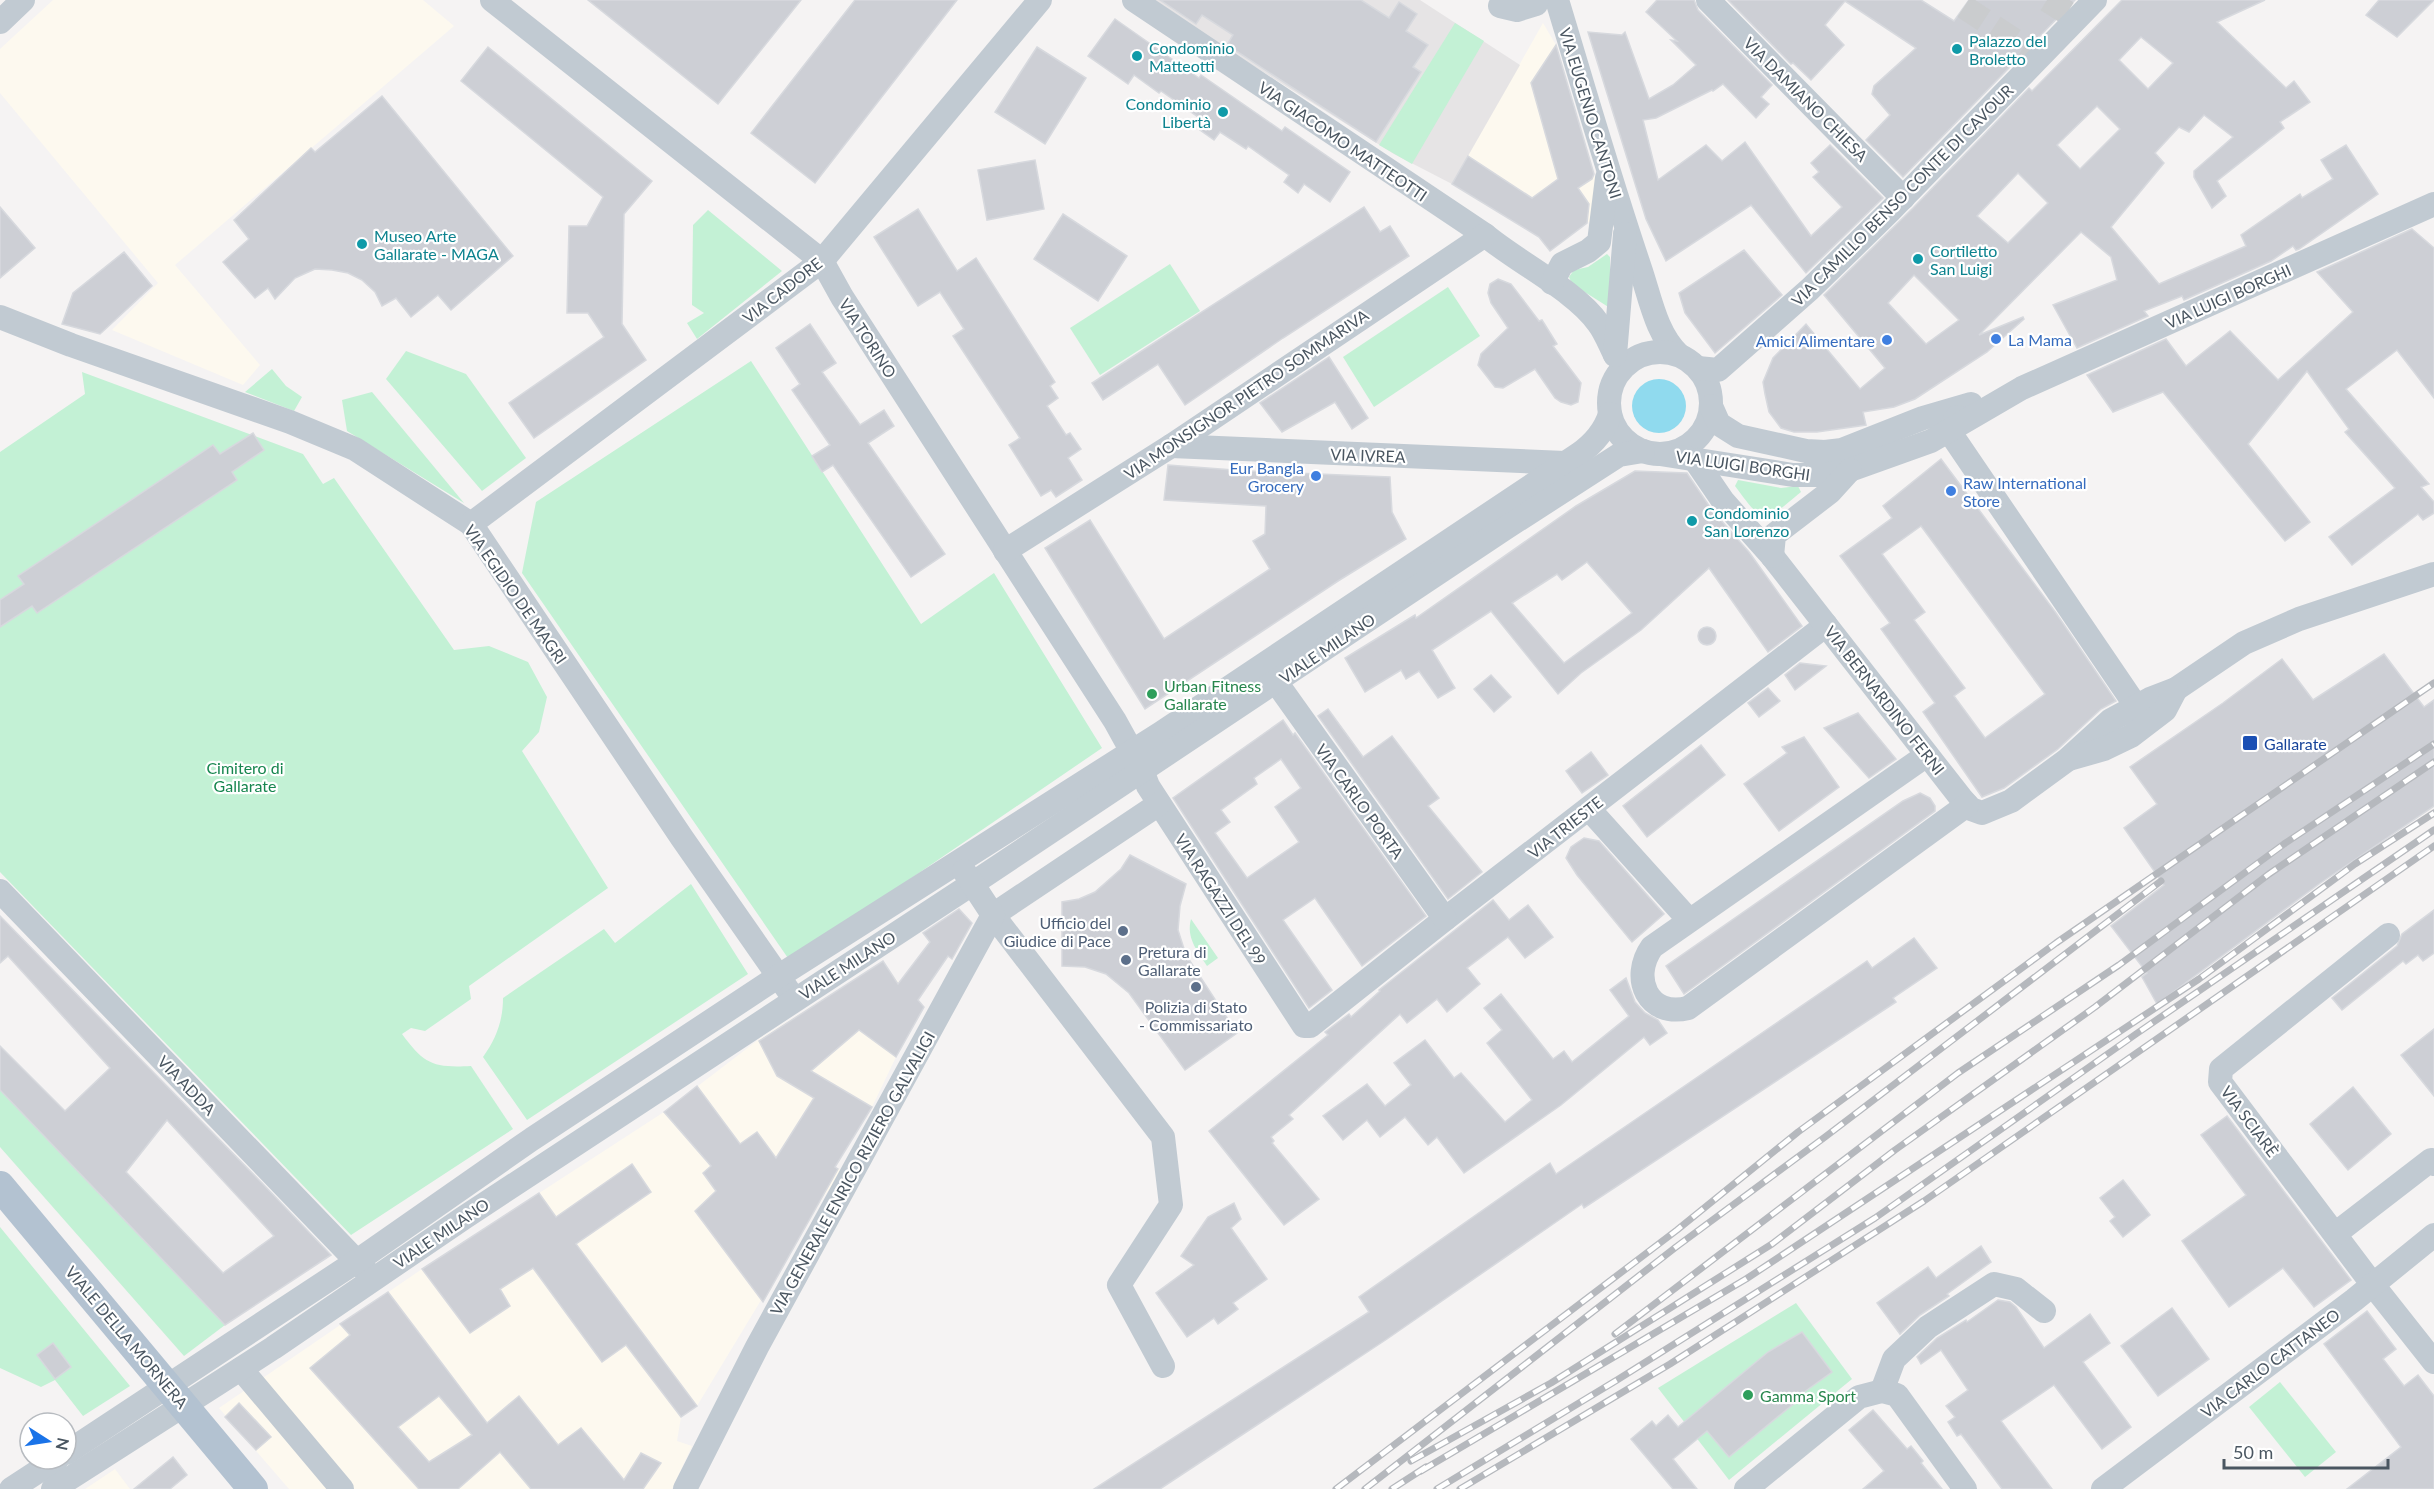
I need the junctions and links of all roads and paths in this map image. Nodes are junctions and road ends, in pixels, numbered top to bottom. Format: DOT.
graph roads {
  1 [pos="23,0"];
  2 [pos="492,0"];
  3 [pos="1040,0"];
  4 [pos="1134,0"];
  5 [pos="1510,0"];
  6 [pos="1538,0"];
  7 [pos="1557,0"];
  8 [pos="1708,0"];
  9 [pos="2095,0"];
  10 [pos="0,22"];
  11 [pos="1609,170"];
  12 [pos="1903,198"];
  13 [pos="2434,204"];
  14 [pos="1626,225"];
  15 [pos="1485,235"];
  16 [pos="822,261"];
  17 [pos="1552,283"];
  18 [pos="0,317"];
  19 [pos="1615,356"];
  20 [pos="1688,362"];
  21 [pos="1613,382"];
  22 [pos="2022,388"];
  23 [pos="1711,406"];
  24 [pos="1962,407"];
  25 [pos="1610,414"];
  26 [pos="1949,431"];
  27 [pos="1171,446"];
  28 [pos="1652,453"];
  29 [pos="1695,460"];
  30 [pos="1565,463"];
  31 [pos="1850,470"];
  32 [pos="471,524"];
  33 [pos="1005,551"];
  34 [pos="1772,556"];
  35 [pos="2434,574"];
  36 [pos="1826,625"];
  37 [pos="1276,682"];
  38 [pos="2176,690"];
  39 [pos="2136,706"];
  40 [pos="1927,755"];
  41 [pos="2067,760"];
  42 [pos="1137,761"];
  43 [pos="1159,804"];
  44 [pos="1967,806"];
  45 [pos="1589,809"];
  46 [pos="958,861"];
  47 [pos="972,884"];
  48 [pos="0,891"];
  49 [pos="993,915"];
  50 [pos="1445,919"];
  51 [pos="1689,920"];
  52 [pos="2388,935"];
  53 [pos="778,976"];
  54 [pos="795,999"];
  55 [pos="1304,1026"];
  56 [pos="2434,1164"];
  57 [pos="0,1186"];
  58 [pos="451,1197"];
  59 [pos="465,1217"];
  60 [pos="2335,1234"];
  61 [pos="2434,1235"];
  62 [pos="365,1270"];
  63 [pos="2373,1285"];
  64 [pos="2044,1311"];
  65 [pos="2434,1362"];
  66 [pos="1163,1366"];
  67 [pos="241,1369"];
  68 [pos="1882,1391"];
  69 [pos="78,1446"];
  70 [pos="39,1471"];
  71 [pos="11,1489"];
  72 [pos="53,1489"];
  73 [pos="253,1489"];
  74 [pos="342,1489"];
  75 [pos="685,1489"];
  76 [pos="1746,1489"];
  77 [pos="1965,1489"];
  78 [pos="2103,1489"];
  1 -- 10 [label="street"];
  2 -- 16 [label="street, VIA TORINO"];
  3 -- 16 [label="street, VIA CADORE"];
  4 -- 15 [label="street, VIA GIACOMO MATTEOTTI"];
  5 -- 6 [label="street"];
  7 -- 11 [label="street, VIA EUGENIO CANTONI"];
  8 -- 12 [label="street, VIA DAMIANO CHIESA"];
  9 -- 12 [label="street, VIA CAMILLO BENSO CONTE DI CAVOUR"];
  11 -- 14 [label="street, VIA EUGENIO CANTONI"];
  11 -- 17 [label="street"];
  12 -- 20 [label="street, VIA CAMILLO BENSO CONTE DI CAVOUR"];
  13 -- 22 [label="street, VIA LUIGI BORGHI"];
  14 -- 19 [label="street, VIA EUGENIO CANTONI"];
  14 -- 20 [label="street, VIA EUGENIO CANTONI"];
  15 -- 17 [label="street, VIA GIACOMO MATTEOTTI"];
  15 -- 27 [label="street, VIA MONSIGNOR PIETRO SOMMARIVA"];
  16 -- 32 [label="street, VIA CADORE"];
  16 -- 33 [label="street, VIA TORINO"];
  17 -- 19 [label="street, VIA GIACOMO MATTEOTTI"];
  18 -- 32 [label="street, VIA EGIDIO DE MAGRI"];
  19 -- 21 [label="street, VIA EUGENIO CANTONI"];
  20 -- 21 [label="street"];
  20 -- 23 [label="street"];
  21 -- 25 [label="street"];
  22 -- 24 [label="street, VIA LUIGI BORGHI"];
  22 -- 26 [label="street, VIA LUIGI BORGHI"];
  23 -- 24 [label="street, VIA LUIGI BORGHI"];
  23 -- 28 [label="street"];
  24 -- 26 [label="street"];
  25 -- 28 [label="street"];
  25 -- 30 [label="street, VIALE MILANO"];
  26 -- 31 [label="street, VIA LUIGI BORGHI"];
  26 -- 39 [label="street"];
  27 -- 30 [label="street, VIA IVREA"];
  27 -- 33 [label="street, VIA MONSIGNOR PIETRO SOMMARIVA"];
  28 -- 29 [label="street, VIA LUIGI BORGHI"];
  28 -- 37 [label="street, VIALE MILANO"];
  29 -- 31 [label="street, VIA LUIGI BORGHI"];
  29 -- 34 [label="street, VIA BERNARDINO FERNI"];
  30 -- 42 [label="street, VIALE MILANO"];
  31 -- 34 [label="street"];
  32 -- 53 [label="street, VIA EGIDIO DE MAGRI"];
  33 -- 42 [label="street, VIA TORINO"];
  34 -- 36 [label="street, VIA BERNARDINO FERNI"];
  35 -- 38 [label="street"];
  36 -- 40 [label="street, VIA BERNARDINO FERNI"];
  36 -- 45 [label="street, VIA TRIESTE"];
  37 -- 42 [label="street, VIALE MILANO"];
  37 -- 50 [label="street, VIA CARLO PORTA"];
  38 -- 39 [label="street"];
  38 -- 41 [label="street"];
  39 -- 41 [label="street"];
  40 -- 44 [label="street, VIA BERNARDINO FERNI"];
  40 -- 51 [label="street"];
  41 -- 44 [label="street"];
  42 -- 43 [label="street, VIA RAGAZZI DEL 99"];
  42 -- 46 [label="street, VIALE MILANO"];
  42 -- 47 [label="street, VIALE MILANO"];
  43 -- 49 [label="street"];
  43 -- 55 [label="street, VIA RAGAZZI DEL 99"];
  44 -- 51 [label="street"];
  45 -- 50 [label="street, VIA TRIESTE"];
  45 -- 51 [label="street"];
  46 -- 47 [label="street"];
  46 -- 53 [label="street, VIALE MILANO"];
  47 -- 49 [label="street"];
  47 -- 54 [label="street, VIALE MILANO"];
  48 -- 62 [label="street, VIA ADDA"];
  49 -- 66 [label="street"];
  49 -- 75 [label="street, VIA GENERALE ENRICO RIZIERO GALVALIGI"];
  50 -- 55 [label="street, VIA TRIESTE"];
  52 -- 60 [label="street, VIA SCIARÈ"];
  53 -- 54 [label="street, VIA EGIDIO DE MAGRI"];
  53 -- 58 [label="street, VIALE MILANO"];
  54 -- 59 [label="street, VIALE MILANO"];
  56 -- 60 [label="street"];
  57 -- 73 [label="main road, VIALE DELLA MORNERA"];
  58 -- 59 [label="street"];
  58 -- 62 [label="street, VIALE MILANO"];
  59 -- 62 [label="street, VIALE MILANO"];
  60 -- 63 [label="street, VIA SCIARÈ"];
  61 -- 63 [label="street, VIA CARLO CATTANEO"];
  62 -- 67 [label="street, VIALE MILANO"];
  62 -- 69 [label="street, VIALE MILANO"];
  63 -- 65 [label="street, VIA SCIARÈ"];
  63 -- 78 [label="street, VIA CARLO CATTANEO"];
  64 -- 68 [label="street"];
  67 -- 72 [label="street, VIALE MILANO"];
  67 -- 74 [label="street"];
  68 -- 76 [label="street"];
  68 -- 77 [label="street"];
  70 -- 71 [label="street"];
}
